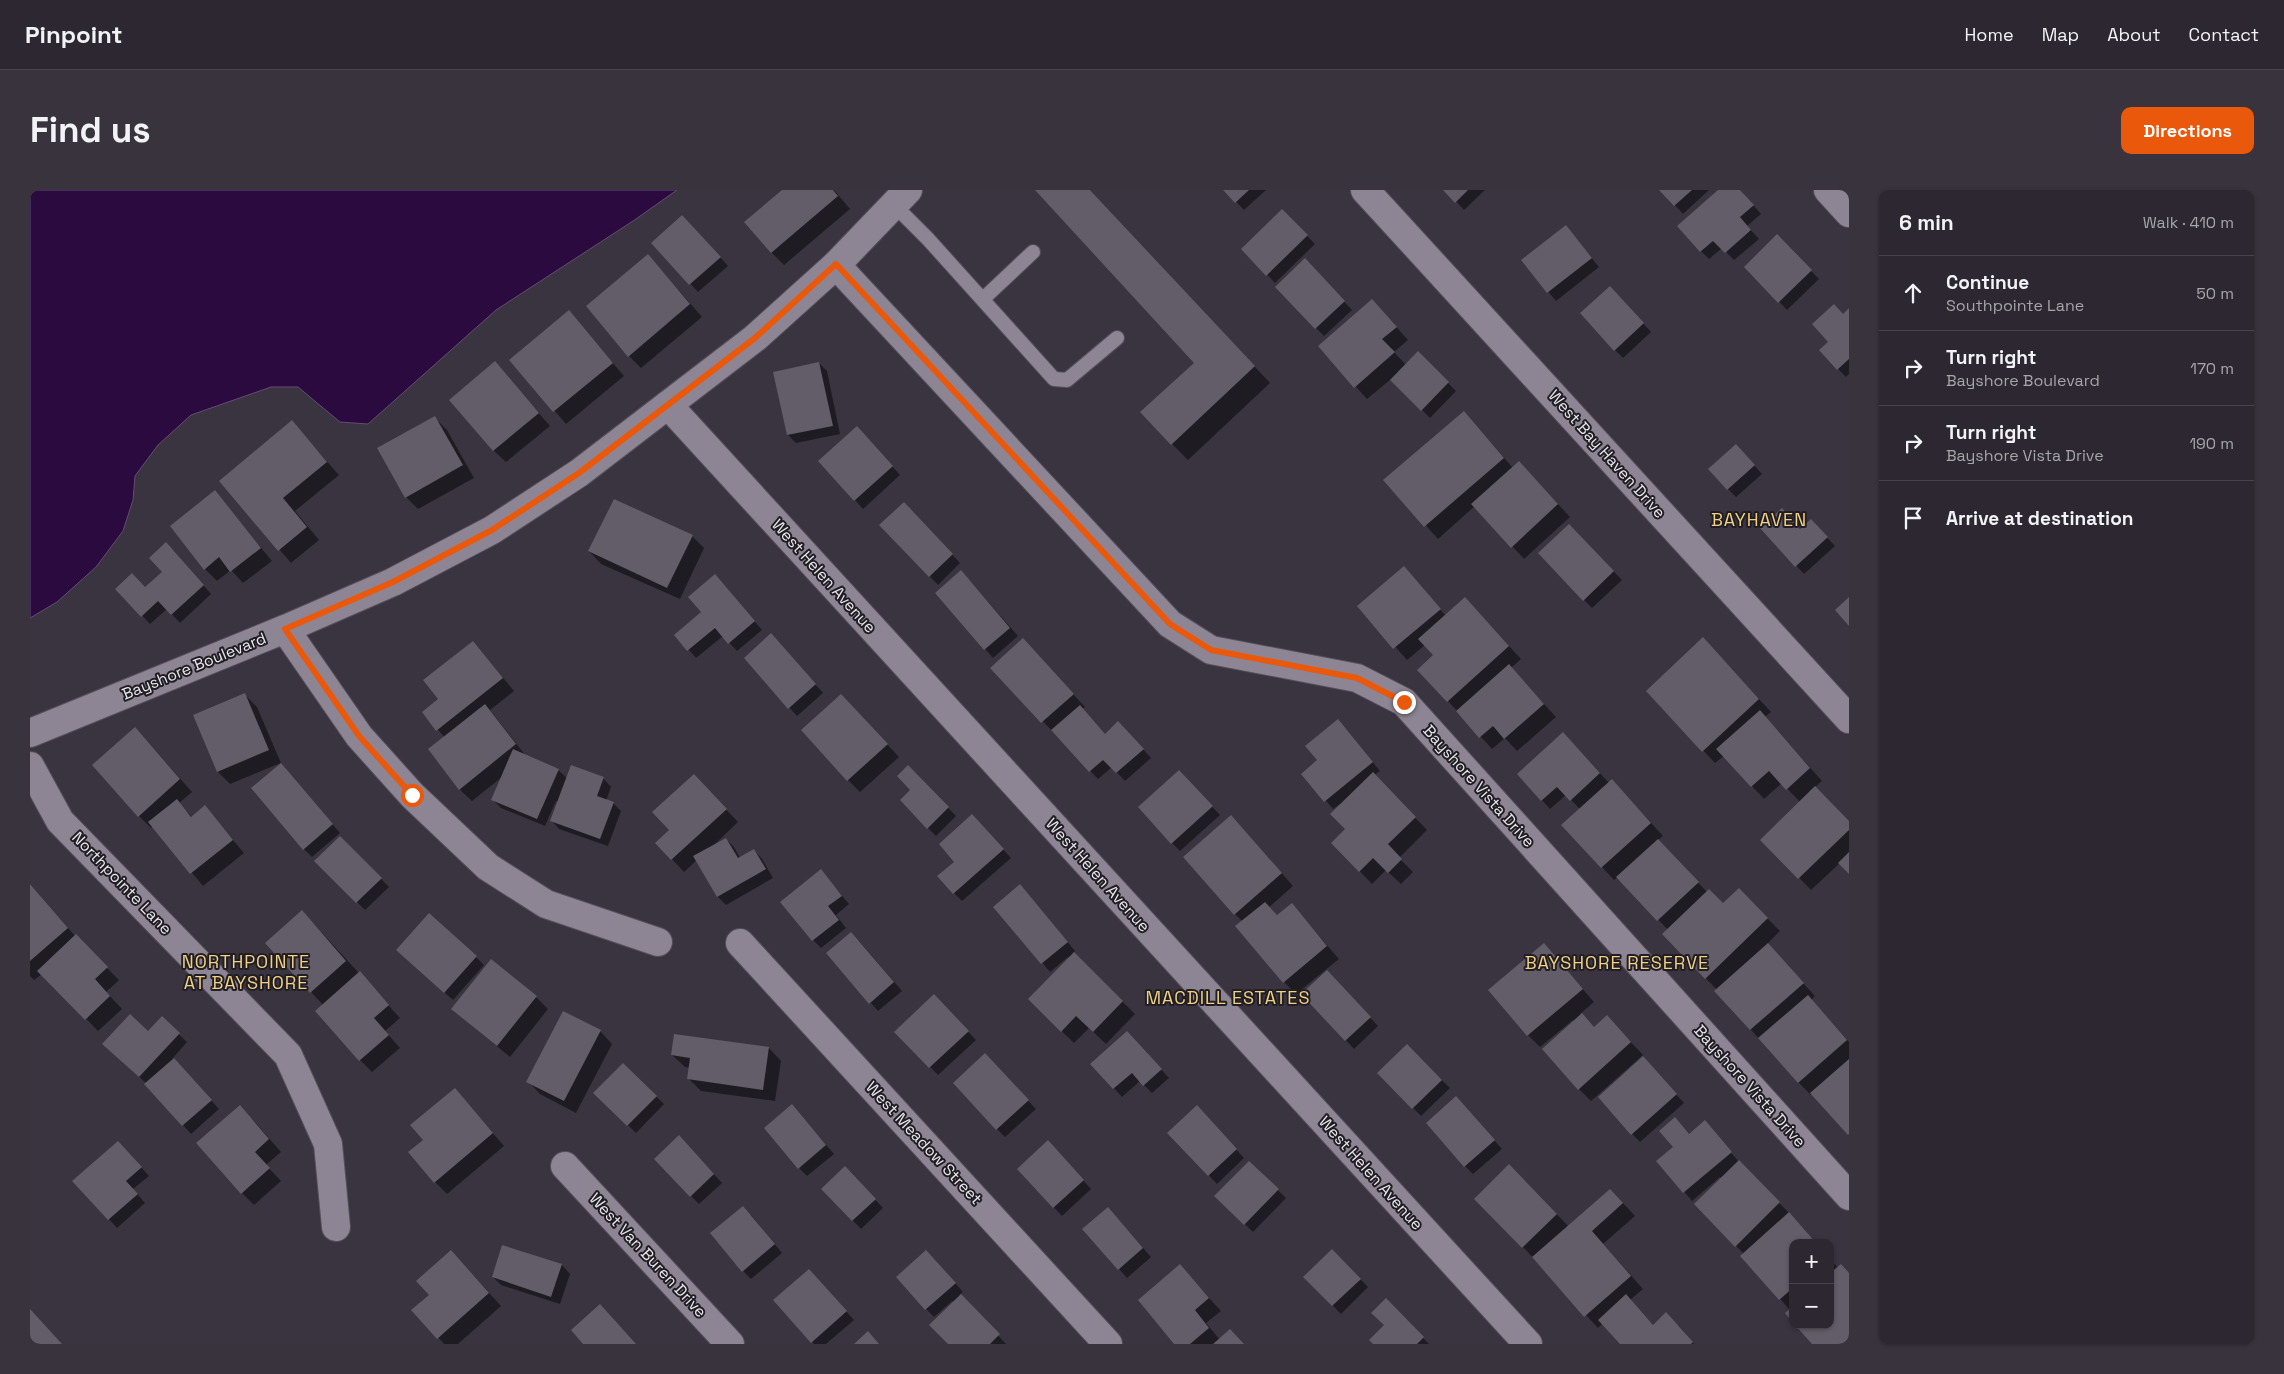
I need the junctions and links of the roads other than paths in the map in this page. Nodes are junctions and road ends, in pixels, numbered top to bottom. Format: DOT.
graph roads {
  1 [pos="1365,190"];
  2 [pos="1828,190"];
  3 [pos="901,198"];
  4 [pos="1849,213"];
  5 [pos="1033,252"];
  6 [pos="836,264"];
  7 [pos="983,299"];
  8 [pos="1117,338"];
  9 [pos="668,405"];
  10 [pos="285,629"];
  11 [pos="1849,719"];
  12 [pos="30,733"];
  13 [pos="30,766"];
  14 [pos="658,942"];
  15 [pos="740,943"];
  16 [pos="565,1166"];
  17 [pos="1849,1196"];
  18 [pos="336,1227"];
  19 [pos="730,1344"];
  20 [pos="1108,1344"];
  21 [pos="1528,1344"];
  1 -- 11 [label="street, West Bay Haven Drive"];
  2 -- 4 [label="street"];
  3 -- 6 [label="street, Bayshore Boulevard"];
  3 -- 7 [label="lane"];
  5 -- 7 [label="lane"];
  6 -- 9 [label="street, Bayshore Boulevard"];
  6 -- 17 [label="street, Bayshore Vista Drive"];
  7 -- 8 [label="lane"];
  9 -- 10 [label="street, Bayshore Boulevard"];
  9 -- 21 [label="street, West Helen Avenue"];
  10 -- 12 [label="street, Bayshore Boulevard"];
  10 -- 14 [label="street"];
  13 -- 18 [label="street, Northpointe Lane"];
  15 -- 20 [label="street, West Meadow Street"];
  16 -- 19 [label="street, West Van Buren Drive"];
}
